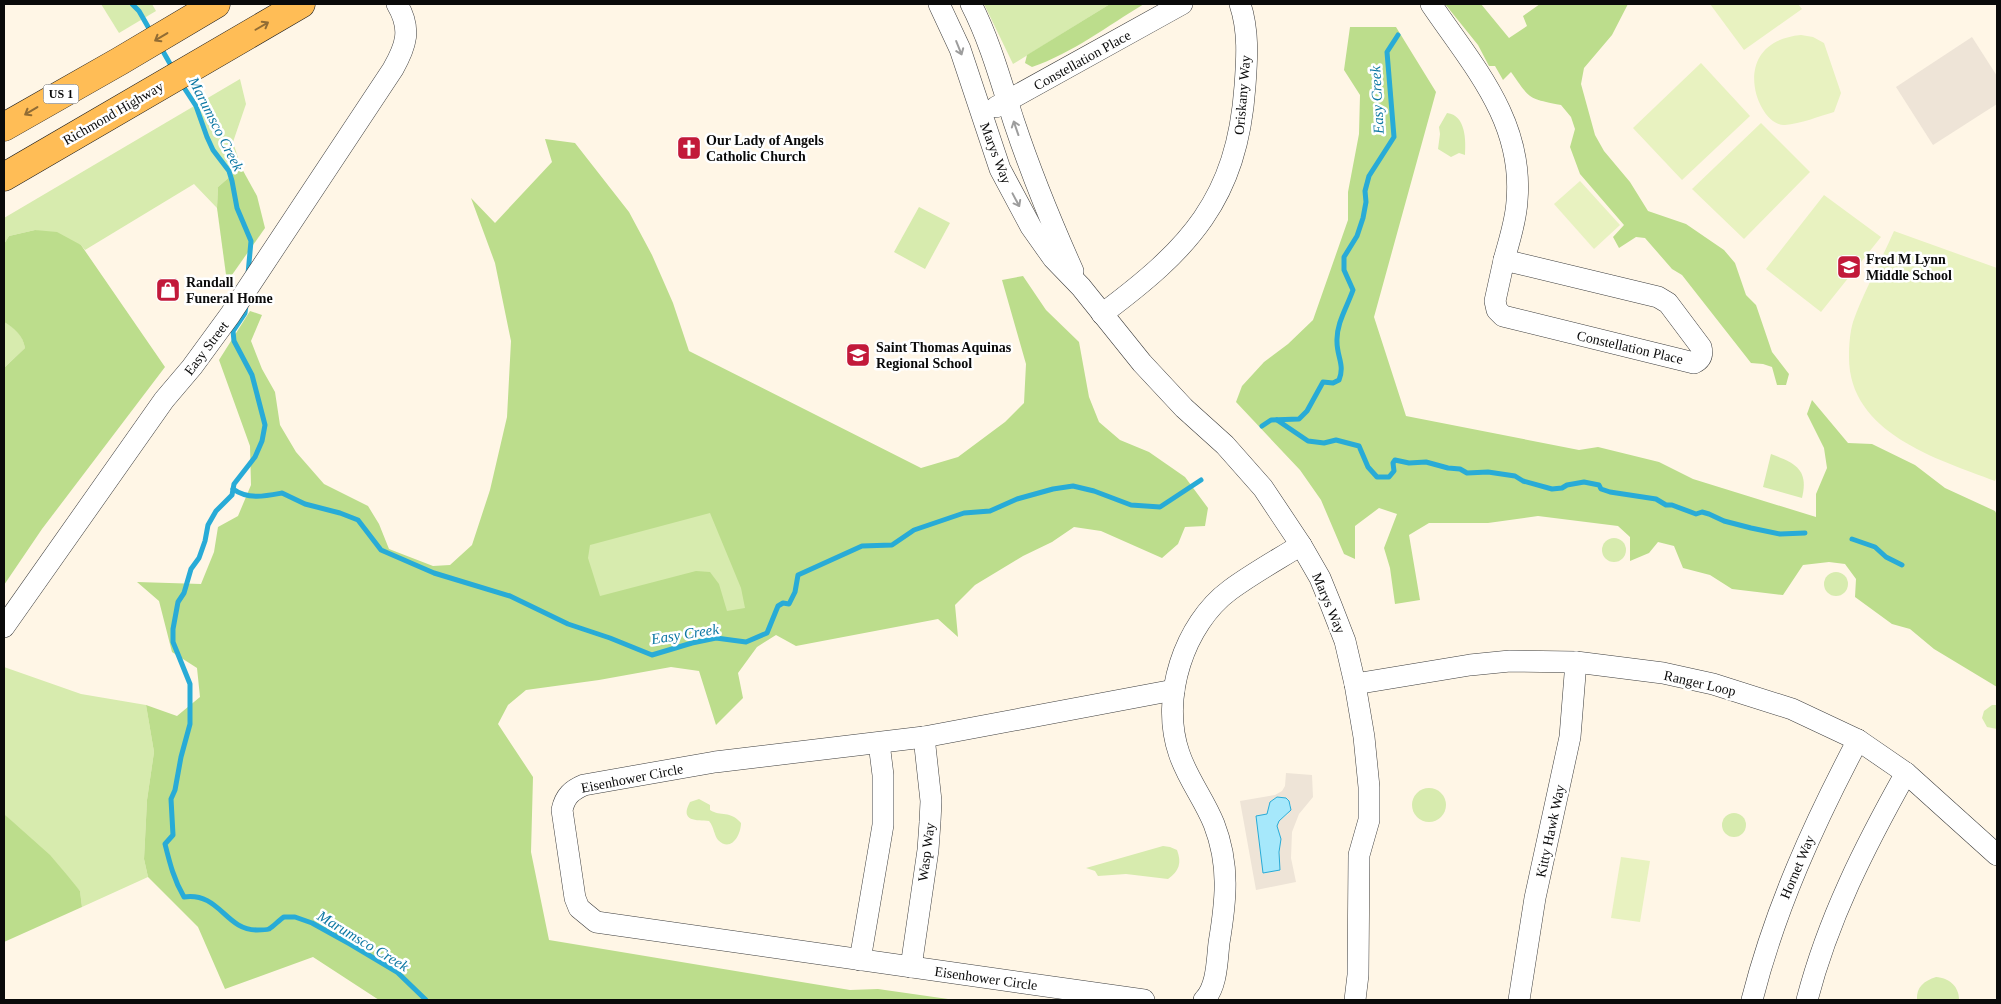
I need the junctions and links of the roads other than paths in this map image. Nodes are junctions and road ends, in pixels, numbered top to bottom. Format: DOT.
graph roads {
  1 [pos="301,4"];
  2 [pos="398,4"];
  3 [pos="939,4"];
  4 [pos="971,4"];
  5 [pos="1182,4"];
  6 [pos="1240,4"];
  7 [pos="1431,4"];
  8 [pos="209,8"];
  9 [pos="1007,100"];
  10 [pos="982,114"];
  11 [pos="4,127"];
  12 [pos="4,177"];
  13 [pos="1504,260"];
  14 [pos="1080,287"];
  15 [pos="1102,314"];
  16 [pos="1301,545"];
  17 [pos="4,627"];
  18 [pos="1576,662"];
  19 [pos="1355,684"];
  20 [pos="1174,690"];
  21 [pos="924,736"];
  22 [pos="1858,740"];
  23 [pos="879,743"];
  24 [pos="1906,773"];
  25 [pos="1997,855"];
  26 [pos="860,960"];
  27 [pos="911,967"];
  28 [pos="1144,1000"];
  29 [pos="1204,1000"];
  30 [pos="1355,1000"];
  31 [pos="1519,1000"];
  32 [pos="1752,1000"];
  33 [pos="1807,1000"];
  12 -- 1 [label="main road, Richmond Highway, one-way"];
  2 -- 17 [label="street, Easy Street"];
  3 -- 10 [label="street, Marys Way, one-way"];
  4 -- 9 [label="street, Marys Way"];
  5 -- 9 [label="street, Constellation Place"];
  6 -- 15 [label="street, Oriskany Way"];
  7 -- 13 [label="street, Constellation Place"];
  8 -- 11 [label="main road, US 1, one-way"];
  9 -- 10 [label="street, Constellation Place"];
  14 -- 9 [label="street, Marys Way, one-way"];
  10 -- 14 [label="street, Marys Way, one-way"];
  13 -- 13 [label="street, Constellation Place"];
  14 -- 15 [label="street, Marys Way"];
  15 -- 16 [label="street, Marys Way"];
  16 -- 19 [label="street, Marys Way"];
  16 -- 20 [label="street"];
  18 -- 19 [label="street, Ranger Loop"];
  18 -- 22 [label="street, Ranger Loop"];
  18 -- 31 [label="street, Kitty Hawk Way"];
  19 -- 30 [label="street, Marys Way"];
  20 -- 21 [label="street, Eisenhower Circle"];
  20 -- 29 [label="street"];
  21 -- 23 [label="street, Eisenhower Circle"];
  21 -- 27 [label="street, Wasp Way"];
  22 -- 24 [label="street, Ranger Loop"];
  22 -- 32 [label="street, Hornet Way"];
  23 -- 26 [label="street"];
  23 -- 26 [label="street, Eisenhower Circle"];
  24 -- 25 [label="street, Ranger Loop"];
  24 -- 33 [label="street"];
  26 -- 27 [label="street, Eisenhower Circle"];
  27 -- 28 [label="street, Eisenhower Circle"];
}
